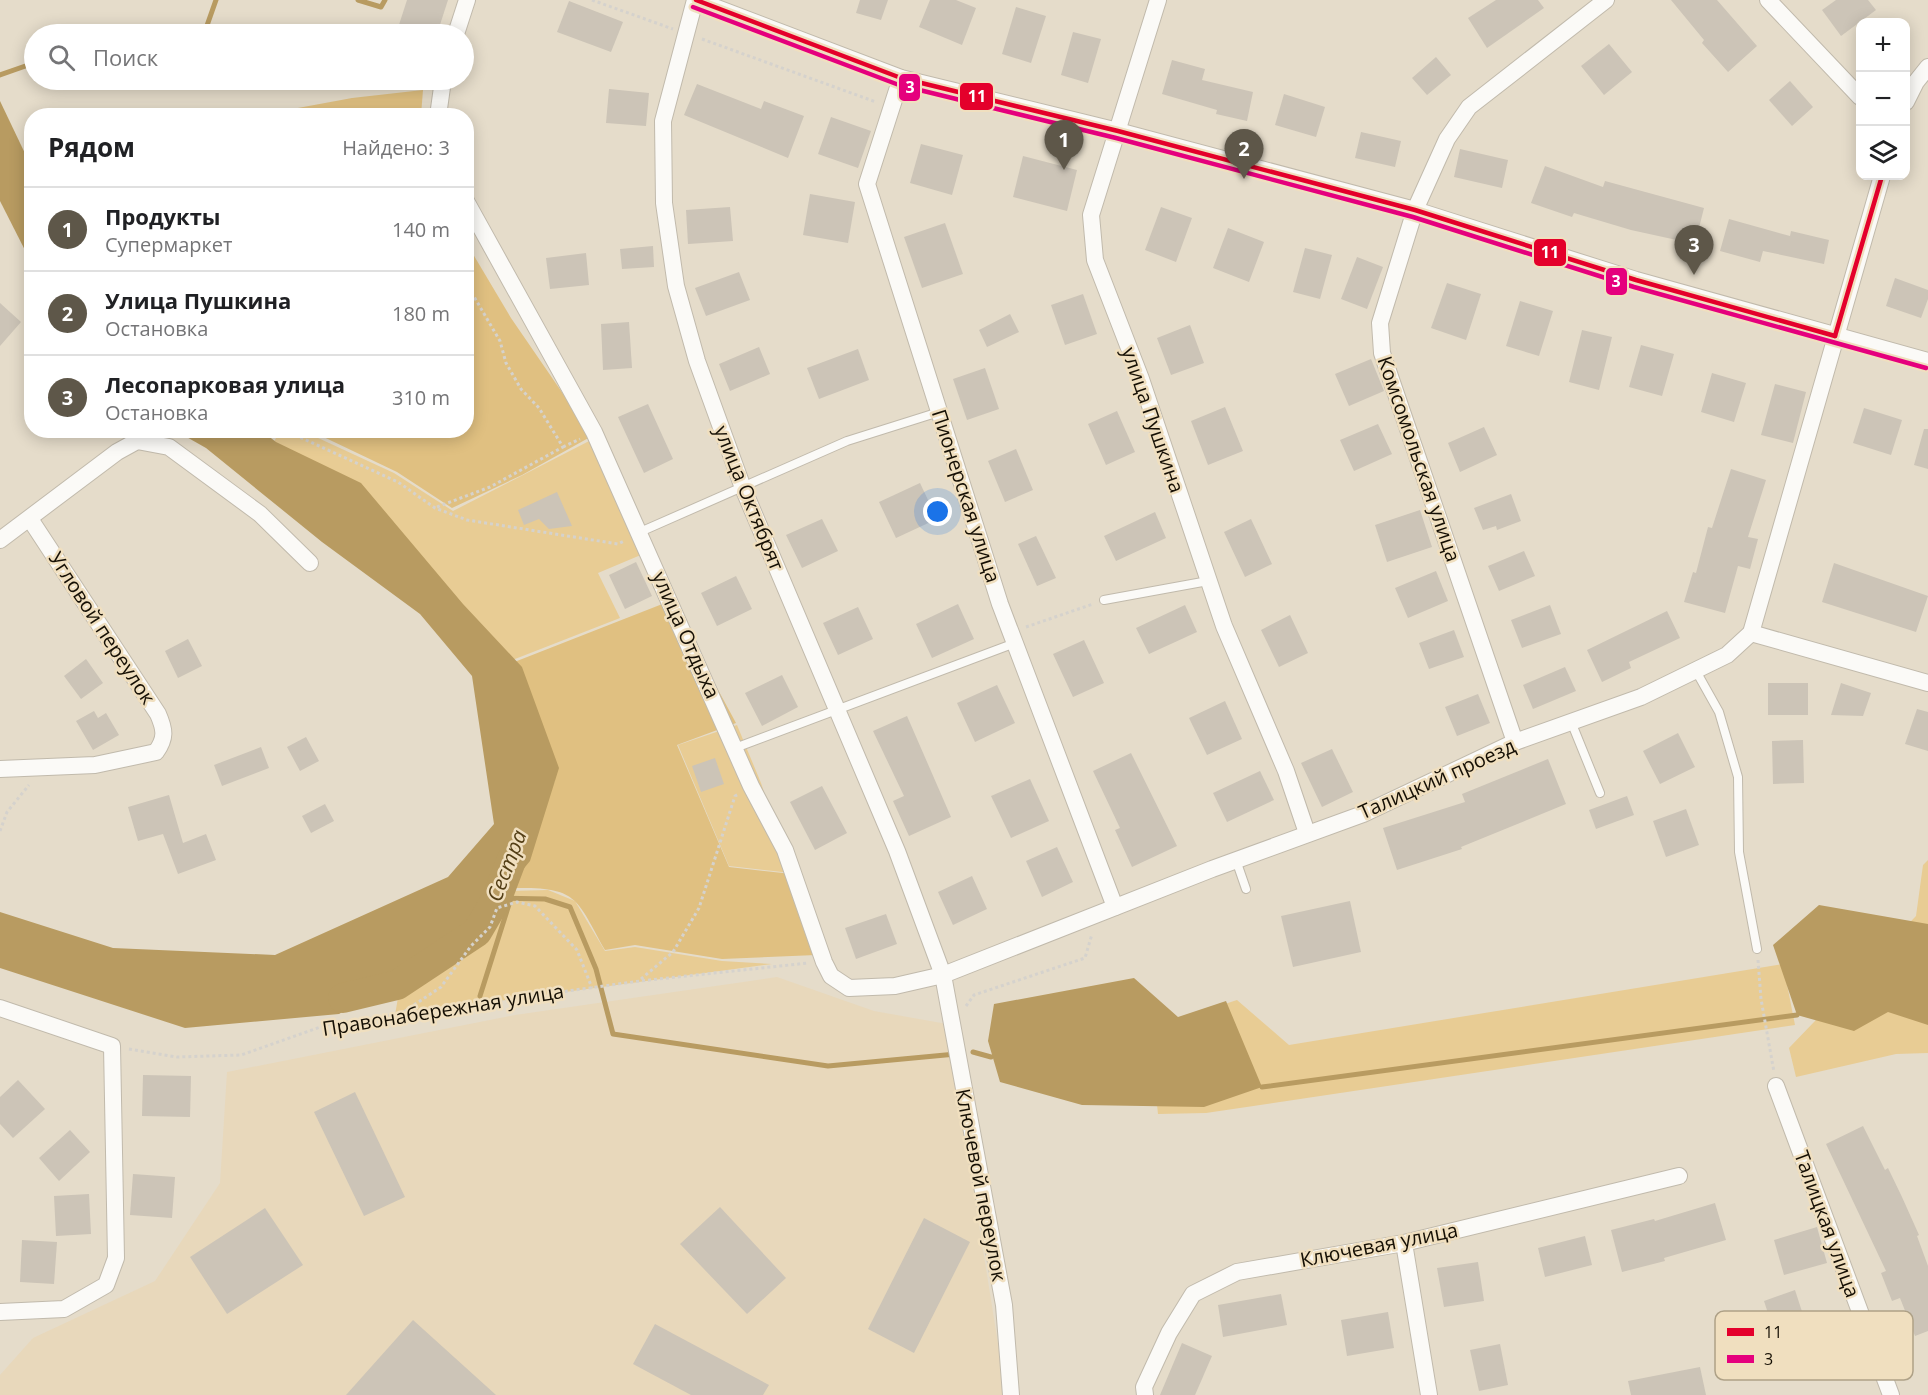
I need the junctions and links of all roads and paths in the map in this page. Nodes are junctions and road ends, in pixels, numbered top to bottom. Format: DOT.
graph roads {
  1 [pos="467,0"];
  2 [pos="592,0"];
  3 [pos="696,0"];
  4 [pos="1158,0"];
  5 [pos="1606,0"];
  6 [pos="1768,0"];
  7 [pos="459,24"];
  8 [pos="686,33"];
  9 [pos="1928,67"];
  10 [pos="901,78"];
  11 [pos="442,90"];
  12 [pos="1856,93"];
  13 [pos="1910,93"];
  14 [pos="439,108"];
  15 [pos="892,108"];
  16 [pos="1118,131"];
  17 [pos="1881,180"];
  18 [pos="1415,210"];
  19 [pos="474,215"];
  20 [pos="474,297"];
  21 [pos="1835,336"];
  22 [pos="1928,362"];
  23 [pos="939,412"];
  24 [pos="302,438"];
  25 [pos="743,488"];
  26 [pos="435,508"];
  27 [pos="30,519"];
  28 [pos="640,531"];
  29 [pos="0,540"];
  30 [pos="310,563"];
  31 [pos="1209,581"];
  32 [pos="1104,600"];
  33 [pos="1751,633"];
  34 [pos="1013,638"];
  35 [pos="1696,671"];
  36 [pos="1928,683"];
  37 [pos="836,710"];
  38 [pos="1572,724"];
  39 [pos="1515,742"];
  40 [pos="735,748"];
  41 [pos="34,768"];
  42 [pos="0,769"];
  43 [pos="751,786"];
  44 [pos="1600,793"];
  45 [pos="0,831"];
  46 [pos="1307,833"];
  47 [pos="1236,860"];
  48 [pos="1246,889"];
  49 [pos="1115,908"];
  50 [pos="1097,915"];
  51 [pos="1757,949"];
  52 [pos="824,962"];
  53 [pos="943,975"];
  54 [pos="640,981"];
  55 [pos="592,988"];
  56 [pos="0,1008"];
  57 [pos="962,1011"];
  58 [pos="398,1016"];
  59 [pos="112,1046"];
  60 [pos="1776,1086"];
  61 [pos="1679,1176"];
  62 [pos="1404,1243"];
  63 [pos="1858,1311"];
  64 [pos="0,1312"];
  65 [pos="1884,1380"];
  66 [pos="1011,1395"];
  67 [pos="1145,1395"];
  68 [pos="1429,1395"];
  69 [pos="1889,1395"];
  1 -- 7 [label="street"];
  2 -- 8 [label="path"];
  3 -- 8 [label="street, улица Октябрят"];
  3 -- 10 [label="street"];
  4 -- 16 [label="street, улица Пушкина"];
  5 -- 18 [label="street, Комсомольская улица"];
  6 -- 12 [label="street"];
  8 -- 15 [label="path"];
  8 -- 25 [label="street, улица Октябрят"];
  9 -- 13 [label="street"];
  10 -- 15 [label="street, Пионерская улица"];
  10 -- 16 [label="street"];
  11 -- 14 [label="street"];
  15 -- 23 [label="street, Пионерская улица"];
  16 -- 18 [label="street"];
  16 -- 31 [label="street, улица Пушкина"];
  17 -- 21 [label="street"];
  18 -- 21 [label="street"];
  18 -- 39 [label="street, Комсомольская улица"];
  19 -- 28 [label="street, улица Отдыха"];
  20 -- 26 [label="path"];
  21 -- 22 [label="street"];
  21 -- 33 [label="street"];
  23 -- 25 [label="lane"];
  23 -- 34 [label="street, Пионерская улица"];
  24 -- 26 [label="path"];
  25 -- 28 [label="lane"];
  25 -- 37 [label="street, улица Октябрят"];
  26 -- 28 [label="path"];
  27 -- 29 [label="street"];
  27 -- 30 [label="street"];
  27 -- 41 [label="street, Угловой переулок"];
  28 -- 40 [label="street, улица Отдыха"];
  31 -- 32 [label="lane"];
  31 -- 46 [label="street, улица Пушкина"];
  32 -- 34 [label="path"];
  33 -- 35 [label="street, Талицкий проезд"];
  33 -- 36 [label="street"];
  34 -- 37 [label="lane"];
  34 -- 49 [label="street, Пионерская улица"];
  35 -- 38 [label="street, Талицкий проезд"];
  35 -- 51 [label="lane"];
  37 -- 40 [label="lane"];
  37 -- 53 [label="street, улица Октябрят"];
  38 -- 39 [label="street, Талицкий проезд"];
  38 -- 44 [label="lane"];
  39 -- 46 [label="street, Талицкий проезд"];
  40 -- 43 [label="street, улица Отдыха"];
  41 -- 42 [label="street"];
  41 -- 45 [label="path"];
  43 -- 52 [label="street, улица Отдыха"];
  43 -- 54 [label="path"];
  46 -- 47 [label="street, Талицкий проезд"];
  47 -- 48 [label="lane"];
  47 -- 49 [label="street, Талицкий проезд"];
  49 -- 50 [label="street, Талицкий проезд"];
  50 -- 53 [label="street, Талицкий проезд"];
  50 -- 57 [label="path"];
  51 -- 60 [label="path"];
  52 -- 53 [label="street, улица Отдыха"];
  52 -- 54 [label="path, Правонабережная улица"];
  53 -- 66 [label="street, Ключевой переулок"];
  54 -- 55 [label="path, Правонабережная улица"];
  55 -- 58 [label="path, Правонабережная улица"];
  55 -- 58 [label="path"];
  56 -- 59 [label="street"];
  58 -- 59 [label="path, Правонабережная улица"];
  59 -- 64 [label="street"];
  60 -- 63 [label="street, Талицкая улица"];
  61 -- 62 [label="street, Ключевая улица"];
  62 -- 67 [label="street, Ключевая улица"];
  62 -- 68 [label="street"];
  65 -- 69 [label="street, Талицкая улица"];
}
